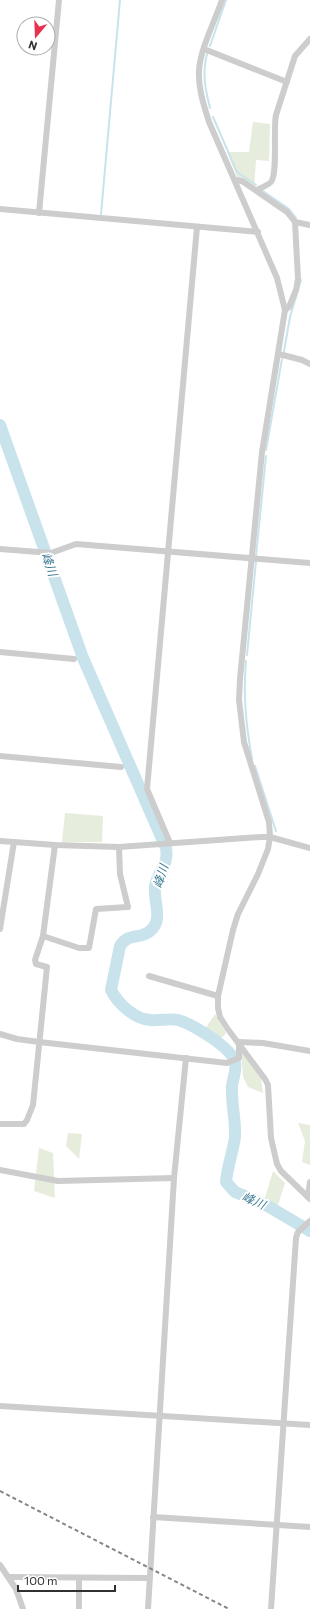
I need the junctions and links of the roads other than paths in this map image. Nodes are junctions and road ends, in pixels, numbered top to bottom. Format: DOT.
graph roads {
  1 [pos="59,0"];
  2 [pos="222,0"];
  3 [pos="310,39"];
  4 [pos="204,49"];
  5 [pos="287,82"];
  6 [pos="235,180"];
  7 [pos="257,190"];
  8 [pos="0,209"];
  9 [pos="40,213"];
  10 [pos="295,222"];
  11 [pos="310,225"];
  12 [pos="197,227"];
  13 [pos="258,232"];
  14 [pos="285,310"];
  15 [pos="280,354"];
  16 [pos="310,364"];
  17 [pos="0,549"];
  18 [pos="167,551"];
  19 [pos="252,558"];
  20 [pos="310,563"];
  21 [pos="0,652"];
  22 [pos="74,659"];
  23 [pos="0,756"];
  24 [pos="121,767"];
  25 [pos="270,837"];
  26 [pos="0,841"];
  27 [pos="14,842"];
  28 [pos="170,843"];
  29 [pos="55,845"];
  30 [pos="119,846"];
  31 [pos="310,848"];
  32 [pos="0,929"];
  33 [pos="43,936"];
  34 [pos="149,976"];
  35 [pos="218,996"];
  36 [pos="0,1034"];
  37 [pos="39,1042"];
  38 [pos="239,1042"];
  39 [pos="310,1051"];
  40 [pos="186,1058"];
  41 [pos="0,1124"];
  42 [pos="0,1170"];
  43 [pos="174,1178"];
  44 [pos="310,1182"];
  45 [pos="309,1198"];
  46 [pos="308,1223"];
  47 [pos="0,1406"];
  48 [pos="160,1416"];
  49 [pos="283,1423"];
  50 [pos="310,1425"];
  51 [pos="153,1517"];
  52 [pos="278,1525"];
  53 [pos="310,1527"];
  54 [pos="0,1565"];
  55 [pos="9,1577"];
  56 [pos="79,1578"];
  57 [pos="149,1578"];
  58 [pos="23,1609"];
  59 [pos="79,1609"];
  60 [pos="148,1609"];
  61 [pos="271,1609"];
  1 -- 9 [label="street"];
  2 -- 4 [label="street"];
  3 -- 5 [label="street"];
  4 -- 5 [label="street"];
  4 -- 6 [label="street"];
  5 -- 7 [label="street"];
  6 -- 7 [label="street"];
  6 -- 13 [label="street"];
  7 -- 10 [label="street"];
  8 -- 9 [label="street"];
  9 -- 12 [label="street"];
  10 -- 11 [label="street"];
  10 -- 14 [label="street"];
  12 -- 13 [label="street"];
  12 -- 18 [label="street"];
  13 -- 14 [label="street"];
  14 -- 15 [label="street"];
  15 -- 16 [label="street"];
  15 -- 19 [label="street"];
  17 -- 18 [label="street"];
  18 -- 19 [label="street"];
  18 -- 28 [label="street"];
  19 -- 20 [label="street"];
  19 -- 25 [label="street"];
  21 -- 22 [label="street"];
  23 -- 24 [label="street"];
  25 -- 28 [label="street"];
  25 -- 31 [label="street"];
  25 -- 35 [label="street"];
  26 -- 27 [label="street"];
  27 -- 29 [label="street"];
  27 -- 32 [label="street"];
  28 -- 30 [label="street"];
  29 -- 30 [label="street"];
  29 -- 33 [label="street"];
  30 -- 33 [label="street"];
  33 -- 37 [label="street"];
  34 -- 35 [label="street"];
  35 -- 38 [label="street"];
  36 -- 37 [label="street"];
  37 -- 40 [label="street"];
  37 -- 41 [label="street"];
  38 -- 39 [label="street"];
  38 -- 40 [label="street"];
  38 -- 45 [label="street"];
  40 -- 43 [label="street"];
  42 -- 43 [label="street"];
  43 -- 48 [label="street"];
  44 -- 45 [label="street"];
  46 -- 49 [label="street"];
  47 -- 48 [label="street"];
  48 -- 49 [label="street"];
  48 -- 51 [label="street"];
  49 -- 50 [label="street"];
  49 -- 52 [label="street"];
  51 -- 52 [label="street"];
  51 -- 57 [label="street"];
  52 -- 53 [label="street"];
  52 -- 61 [label="street"];
  54 -- 55 [label="street"];
  55 -- 56 [label="street"];
  55 -- 58 [label="street"];
  56 -- 57 [label="street"];
  56 -- 59 [label="street"];
  57 -- 60 [label="street"];
}
